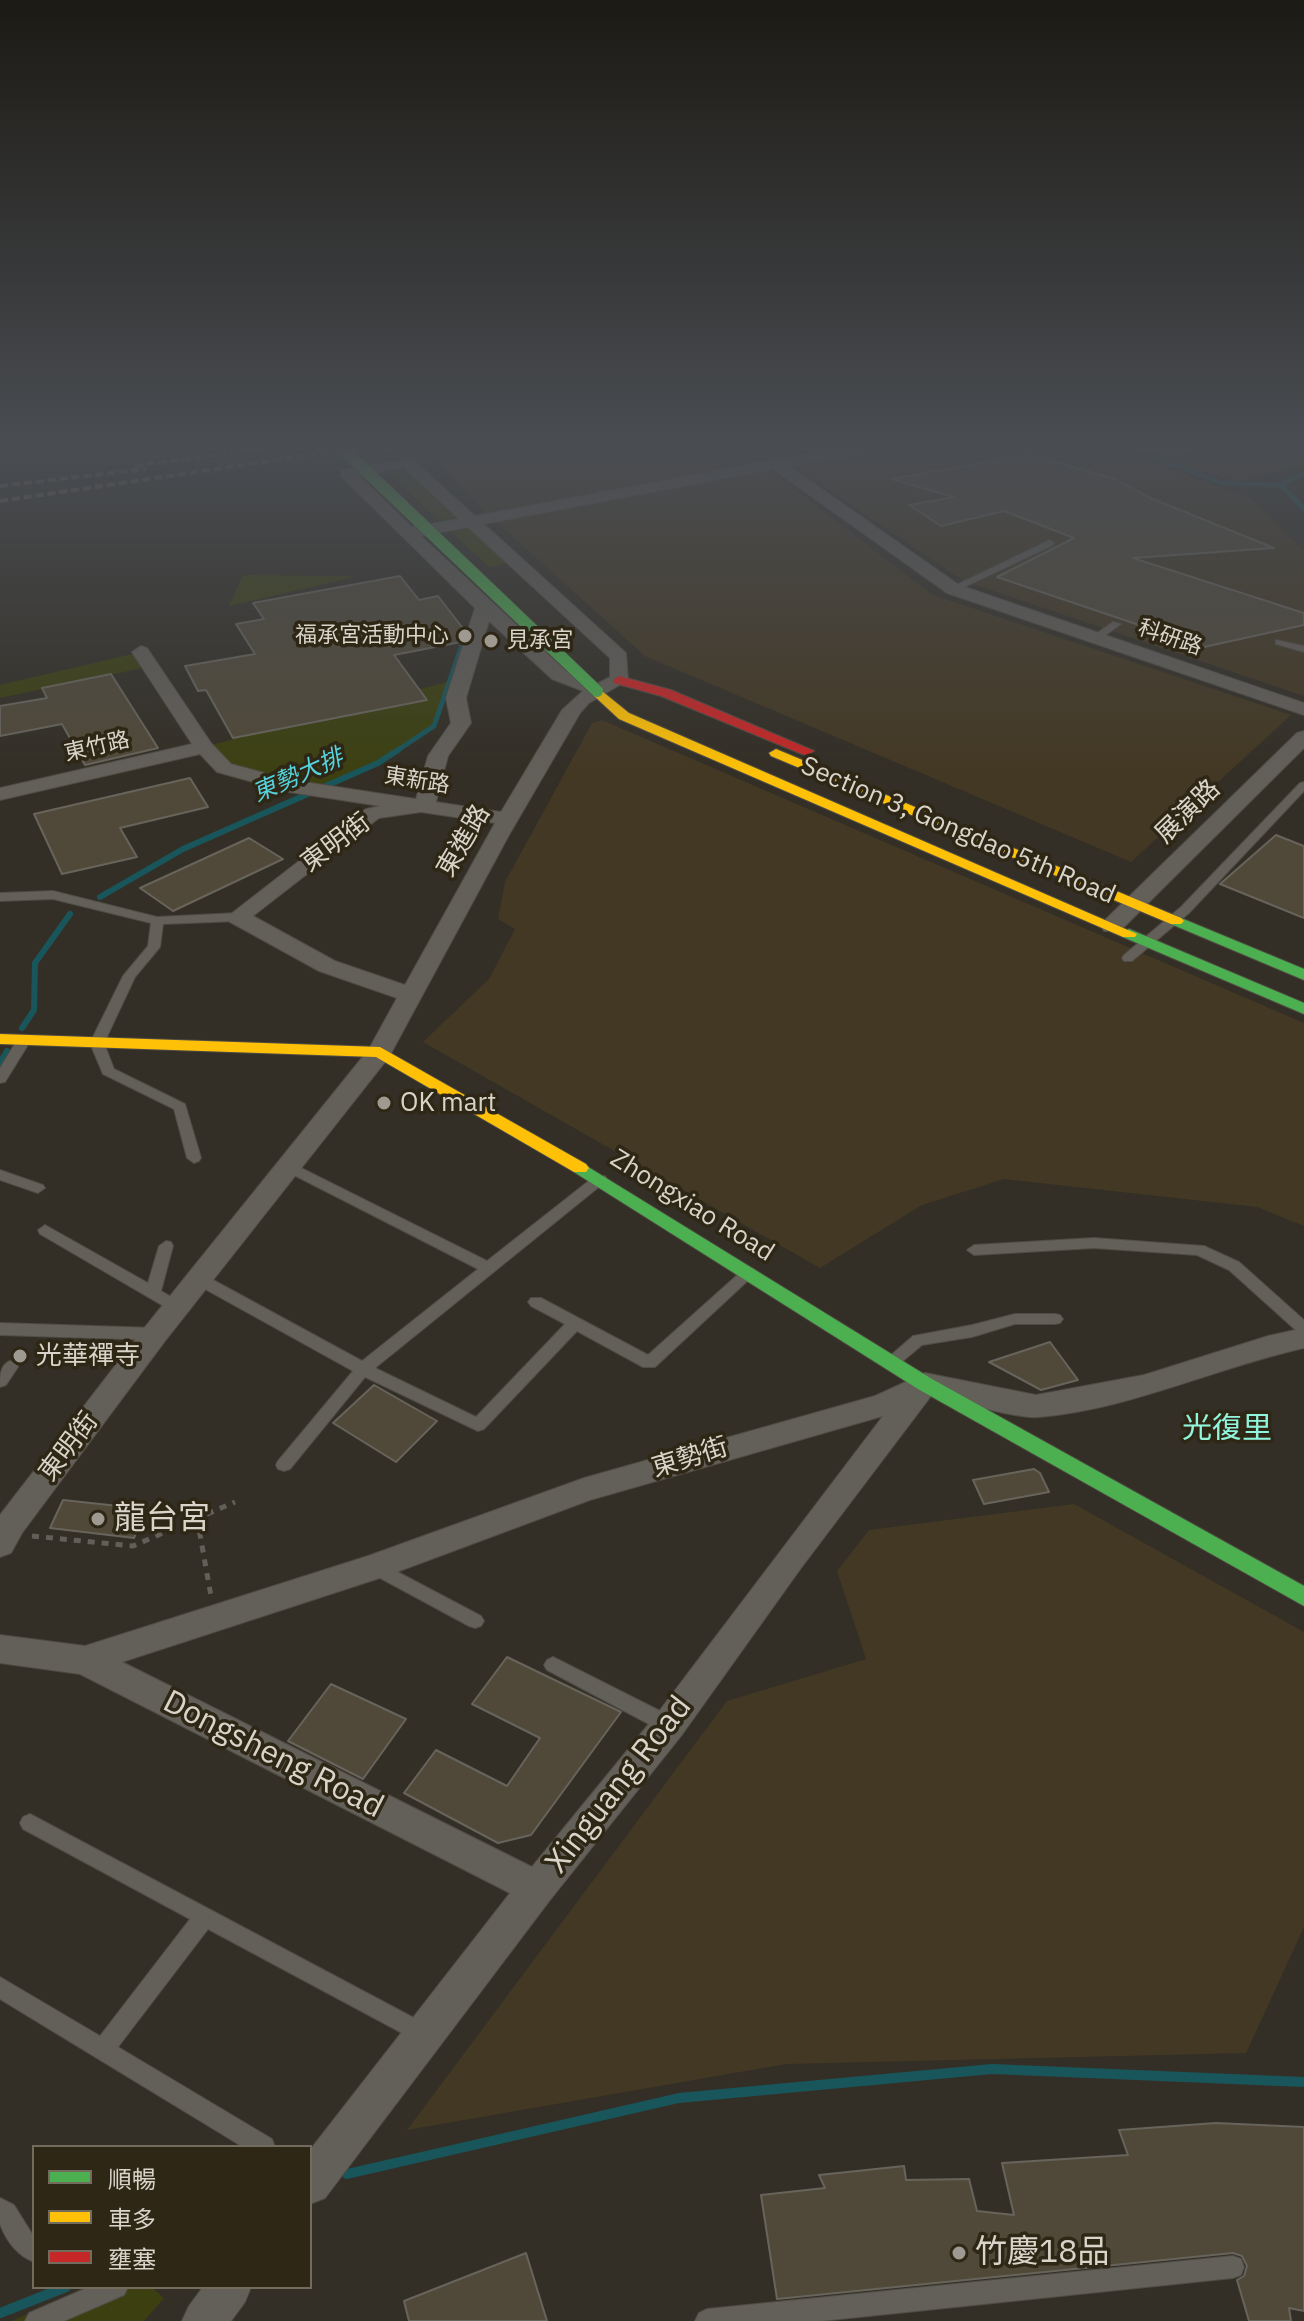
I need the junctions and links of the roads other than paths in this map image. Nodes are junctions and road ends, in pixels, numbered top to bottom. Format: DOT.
graph roads {
  1 [pos="433,556"];
  2 [pos="456,556"];
  3 [pos="486,556"];
  4 [pos="509,556"];
  5 [pos="907,556"];
  6 [pos="1022,556"];
  7 [pos="953,589"];
  8 [pos="484,607"];
  9 [pos="1116,624"];
  10 [pos="1096,638"];
  11 [pos="1279,642"];
  12 [pos="1304,649"];
  13 [pos="141,652"];
  14 [pos="619,680"];
  15 [pos="597,691"];
  16 [pos="1304,709"];
  17 [pos="1304,737"];
  18 [pos="204,747"];
  19 [pos="1304,785"];
  20 [pos="0,794"];
  21 [pos="420,806"];
  22 [pos="508,819"];
  23 [pos="0,897"];
  24 [pos="1129,909"];
  25 [pos="238,917"];
  26 [pos="157,921"];
  27 [pos="1167,926"];
  28 [pos="1128,958"];
  29 [pos="1304,959"];
  30 [pos="1304,975"];
  31 [pos="1304,993"];
  32 [pos="410,995"];
  33 [pos="1304,1009"];
  34 [pos="0,1039"];
  35 [pos="24,1040"];
  36 [pos="97,1043"];
  37 [pos="380,1052"];
  38 [pos="0,1079"];
  39 [pos="194,1158"];
  40 [pos="289,1167"];
  41 [pos="0,1175"];
  42 [pos="600,1179"];
  43 [pos="38,1188"];
  44 [pos="45,1230"];
  45 [pos="166,1246"];
  46 [pos="974,1250"];
  47 [pos="488,1268"];
  48 [pos="749,1273"];
  49 [pos="199,1279"];
  50 [pos="165,1300"];
  51 [pos="536,1302"];
  52 [pos="1055,1319"];
  53 [pos="576,1322"];
  54 [pos="0,1329"];
  55 [pos="1304,1329"];
  56 [pos="155,1334"];
  57 [pos="1304,1338"];
  58 [pos="891,1362"];
  59 [pos="363,1369"];
  60 [pos="925,1384"];
  61 [pos="284,1465"];
  62 [pos="4,1529"];
  63 [pos="375,1567"];
  64 [pos="1304,1597"];
  65 [pos="475,1621"];
  66 [pos="0,1649"];
  67 [pos="85,1660"];
  68 [pos="553,1665"];
  69 [pos="669,1725"];
  70 [pos="30,1823"];
  71 [pos="537,1888"];
  72 [pos="205,1916"];
  73 [pos="0,1987"];
  74 [pos="424,2034"];
  75 [pos="103,2050"];
  76 [pos="261,2145"];
  77 [pos="312,2178"];
  78 [pos="0,2209"];
  79 [pos="32,2250"];
  80 [pos="1233,2267"];
  81 [pos="111,2289"];
  82 [pos="37,2321"];
  83 [pos="707,2321"];
  1 -- 8 [label="street"];
  2 -- 15 [label="street, Section 3, Gongdao 5th Road, bridge"];
  3 -- 14 [label="street, Section 3, Gongdao 5th Road"];
  4 -- 14 [label="street"];
  5 -- 7 [label="street, 科研路"];
  6 -- 7 [label="lane"];
  7 -- 10 [label="street, 科研路"];
  8 -- 15 [label="street"];
  8 -- 21 [label="street"];
  9 -- 10 [label="lane"];
  10 -- 16 [label="street, 科研路"];
  11 -- 12 [label="lane"];
  13 -- 18 [label="street, 東新路"];
  14 -- 15 [label="street, 東進路"];
  14 -- 24 [label="street, Section 3, Gongdao 5th Road"];
  15 -- 22 [label="street, 東進路"];
  15 -- 24 [label="street, Section 3, Gongdao 5th Road"];
  17 -- 24 [label="street, 展演路"];
  18 -- 20 [label="street, 東竹路"];
  18 -- 21 [label="street, 東新路"];
  19 -- 27 [label="lane"];
  21 -- 22 [label="street, 東新路"];
  21 -- 25 [label="street, 東明街"];
  22 -- 32 [label="street, 東進路"];
  23 -- 26 [label="lane"];
  24 -- 27 [label="street, Section 3, Gongdao 5th Road"];
  24 -- 27 [label="street, Section 3, Gongdao 5th Road"];
  25 -- 26 [label="lane"];
  25 -- 32 [label="street"];
  26 -- 36 [label="lane"];
  27 -- 28 [label="lane"];
  27 -- 29 [label="street, Section 3, Gongdao 5th Road"];
  27 -- 30 [label="street, Section 3, Gongdao 5th Road"];
  27 -- 31 [label="street, Section 3, Gongdao 5th Road"];
  27 -- 33 [label="street, Section 3, Gongdao 5th Road"];
  32 -- 37 [label="street, 東進路"];
  34 -- 35 [label="street, Zhongxiao Road"];
  35 -- 36 [label="street, Zhongxiao Road"];
  35 -- 38 [label="lane"];
  36 -- 37 [label="street, Zhongxiao Road"];
  36 -- 39 [label="lane"];
  37 -- 40 [label="street, 東明街"];
  37 -- 42 [label="street, Zhongxiao Road"];
  40 -- 47 [label="lane"];
  40 -- 49 [label="street, 東明街"];
  41 -- 43 [label="lane"];
  42 -- 47 [label="lane"];
  42 -- 48 [label="street, Zhongxiao Road"];
  44 -- 50 [label="lane"];
  45 -- 50 [label="lane"];
  46 -- 55 [label="lane"];
  47 -- 59 [label="lane"];
  48 -- 53 [label="lane"];
  48 -- 58 [label="street, Zhongxiao Road"];
  49 -- 50 [label="street, 東明街"];
  49 -- 59 [label="lane"];
  50 -- 56 [label="street, 東明街"];
  51 -- 53 [label="lane"];
  52 -- 58 [label="lane"];
  53 -- 59 [label="lane"];
  54 -- 56 [label="lane"];
  56 -- 62 [label="street, 東明街"];
  57 -- 60 [label="street"];
  58 -- 60 [label="street, Zhongxiao Road"];
  59 -- 61 [label="lane"];
  60 -- 63 [label="street, 東勢街"];
  60 -- 64 [label="street, Zhongxiao Road"];
  60 -- 69 [label="street, Xinguang Road"];
  63 -- 65 [label="lane"];
  63 -- 67 [label="street, 東勢街"];
  66 -- 67 [label="street, Dongsheng Road"];
  67 -- 71 [label="street, Dongsheng Road"];
  68 -- 69 [label="lane"];
  69 -- 71 [label="street, Xinguang Road"];
  70 -- 72 [label="lane"];
  71 -- 74 [label="street, Xinguang Road"];
  72 -- 74 [label="lane"];
  72 -- 75 [label="lane"];
  73 -- 75 [label="lane"];
  74 -- 77 [label="street, Xinguang Road"];
  75 -- 76 [label="lane"];
  78 -- 79 [label="lane"];
  80 -- 83 [label="lane"];
  81 -- 82 [label="lane"];
}
